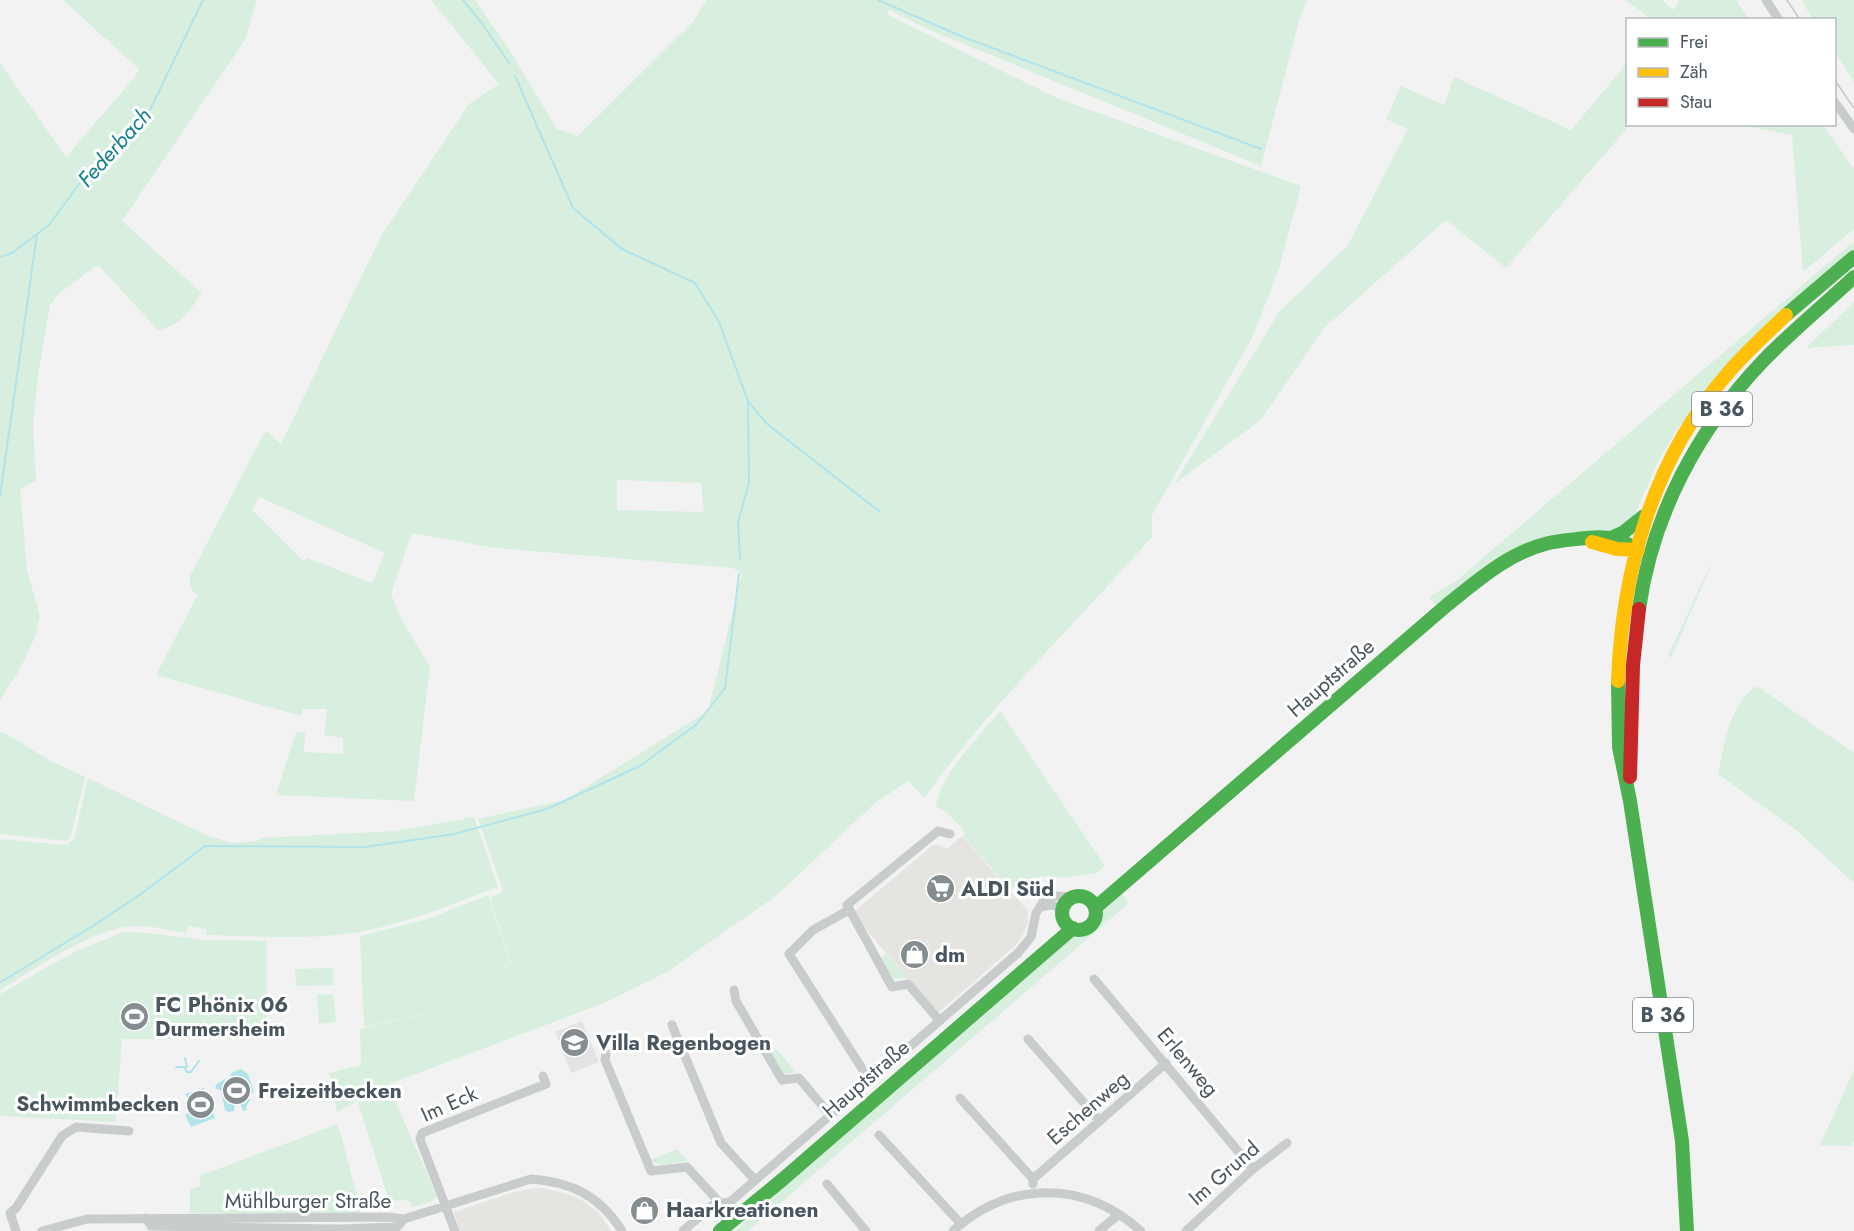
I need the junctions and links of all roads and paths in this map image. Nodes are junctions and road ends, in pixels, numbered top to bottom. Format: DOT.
graph roads {
  1 [pos="1766,0"];
  2 [pos="1778,18"];
  3 [pos="1836,104"];
  4 [pos="1854,129"];
  5 [pos="1854,257"];
  6 [pos="1854,277"];
  7 [pos="1644,516"];
  8 [pos="1613,537"];
  9 [pos="1581,538"];
  10 [pos="1635,549"];
  11 [pos="1650,553"];
  12 [pos="1630,801"];
  13 [pos="950,834"];
  14 [pos="1091,903"];
  15 [pos="1040,907"];
  16 [pos="849,910"];
  17 [pos="1068,913"];
  18 [pos="1094,979"];
  19 [pos="734,990"];
  20 [pos="939,1020"];
  21 [pos="672,1025"];
  22 [pos="1028,1039"];
  23 [pos="606,1053"];
  24 [pos="1166,1064"];
  25 [pos="543,1076"];
  26 [pos="870,1081"];
  27 [pos="960,1098"];
  28 [pos="830,1114"];
  29 [pos="1100,1121"];
  30 [pos="129,1131"];
  31 [pos="879,1135"];
  32 [pos="1287,1143"];
  33 [pos="1253,1169"];
  34 [pos="1033,1179"];
  35 [pos="755,1180"];
  36 [pos="827,1184"];
  37 [pos="1032,1192"];
  38 [pos="720,1203"];
  39 [pos="447,1205"];
  40 [pos="1119,1214"];
  41 [pos="146,1218"];
  42 [pos="338,1218"];
  43 [pos="404,1219"];
  44 [pos="961,1224"];
  45 [pos="236,1226"];
  46 [pos="339,1230"];
  47 [pos="16,1231"];
  48 [pos="42,1231"];
  49 [pos="144,1231"];
  50 [pos="408,1231"];
  51 [pos="455,1231"];
  52 [pos="622,1231"];
  53 [pos="683,1231"];
  54 [pos="720,1231"];
  55 [pos="866,1231"];
  56 [pos="952,1231"];
  57 [pos="1099,1231"];
  58 [pos="1141,1231"];
  59 [pos="1186,1231"];
  60 [pos="1687,1231"];
  1 -- 2 [label="street"];
  3 -- 4 [label="street"];
  5 -- 7 [label="main road, B 36"];
  6 -- 11 [label="main road, B 36"];
  7 -- 8 [label="main road"];
  7 -- 10 [label="main road, B 36"];
  8 -- 9 [label="main road, Hauptstraße"];
  8 -- 10 [label="main road, Hauptstraße"];
  9 -- 10 [label="main road, Hauptstraße"];
  9 -- 14 [label="main road, Hauptstraße"];
  10 -- 11 [label="main road, Hauptstraße"];
  10 -- 12 [label="main road, B 36"];
  11 -- 12 [label="main road, B 36"];
  12 -- 60 [label="main road, B 36"];
  13 -- 16 [label="street"];
  14 -- 17 [label="main road"];
  14 -- 17 [label="main road, Hauptstraße"];
  15 -- 17 [label="street"];
  15 -- 17 [label="street"];
  15 -- 20 [label="street"];
  16 -- 20 [label="street"];
  16 -- 26 [label="street"];
  17 -- 54 [label="main road, Hauptstraße"];
  18 -- 24 [label="street, Erlenweg"];
  19 -- 28 [label="street"];
  20 -- 26 [label="street"];
  21 -- 35 [label="street"];
  22 -- 29 [label="street"];
  23 -- 38 [label="street"];
  24 -- 29 [label="street, Eschenweg"];
  24 -- 33 [label="street, Erlenweg"];
  25 -- 39 [label="street, Im Eck"];
  26 -- 28 [label="street"];
  27 -- 34 [label="street"];
  28 -- 35 [label="street"];
  29 -- 34 [label="street, Eschenweg"];
  30 -- 47 [label="street"];
  31 -- 44 [label="street"];
  32 -- 33 [label="street, Im Grund"];
  33 -- 59 [label="street, Im Grund"];
  34 -- 37 [label="street"];
  35 -- 38 [label="street"];
  36 -- 55 [label="street"];
  37 -- 40 [label="street"];
  37 -- 44 [label="street"];
  38 -- 53 [label="street"];
  39 -- 43 [label="street, Mühlburger Straße"];
  39 -- 51 [label="street, Im Eck"];
  39 -- 52 [label="street, Mühlburger Straße"];
  40 -- 57 [label="street"];
  40 -- 58 [label="street"];
  41 -- 45 [label="street, Mühlburger Straße"];
  41 -- 48 [label="street, Mühlburger Straße"];
  41 -- 49 [label="street"];
  42 -- 43 [label="street, Mühlburger Straße"];
  42 -- 45 [label="street, Mühlburger Straße"];
  42 -- 46 [label="street"];
  43 -- 46 [label="street"];
  43 -- 50 [label="street"];
  44 -- 56 [label="street"];
  45 -- 46 [label="street"];
}
